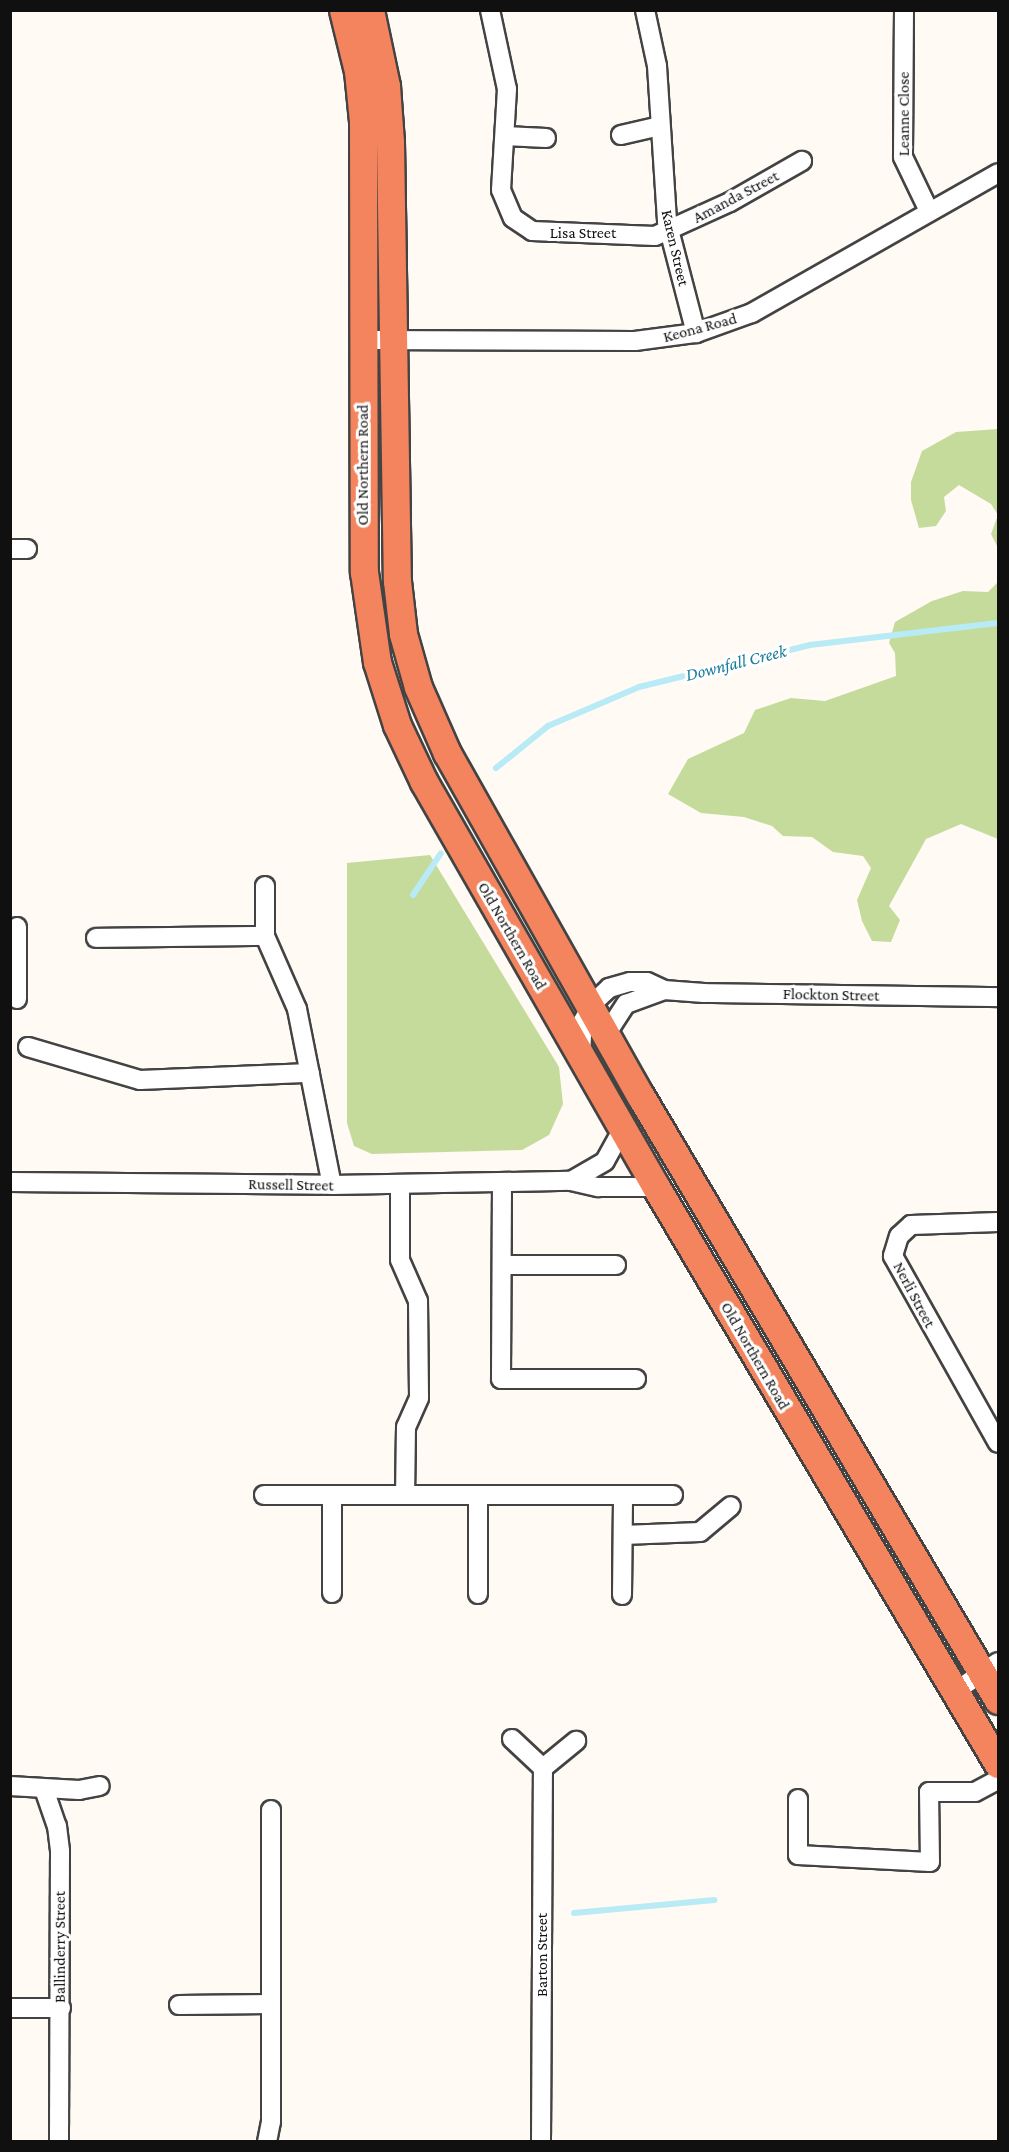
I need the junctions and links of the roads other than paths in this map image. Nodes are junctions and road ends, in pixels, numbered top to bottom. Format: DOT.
graph roads {
  1 [pos="343,10"];
  2 [pos="370,10"];
  3 [pos="490,10"];
  4 [pos="645,10"];
  5 [pos="904,10"];
  6 [pos="659,126"];
  7 [pos="621,135"];
  8 [pos="505,136"];
  9 [pos="546,138"];
  10 [pos="802,161"];
  11 [pos="999,173"];
  12 [pos="929,211"];
  13 [pos="669,231"];
  14 [pos="696,333"];
  15 [pos="364,340"];
  16 [pos="396,340"];
  17 [pos="265,886"];
  18 [pos="17,927"];
  19 [pos="265,936"];
  20 [pos="96,938"];
  21 [pos="14,962"];
  22 [pos="664,990"];
  23 [pos="999,997"];
  24 [pos="17,999"];
  25 [pos="591,1005"];
  26 [pos="607,1033"];
  27 [pos="27,1047"];
  28 [pos="581,1056"];
  29 [pos="310,1073"];
  30 [pos="624,1129"];
  31 [pos="571,1181"];
  32 [pos="10,1182"];
  33 [pos="502,1184"];
  34 [pos="332,1185"];
  35 [pos="400,1185"];
  36 [pos="656,1187"];
  37 [pos="999,1222"];
  38 [pos="502,1265"];
  39 [pos="616,1265"];
  40 [pos="636,1379"];
  41 [pos="999,1443"];
  42 [pos="264,1495"];
  43 [pos="332,1495"];
  44 [pos="405,1495"];
  45 [pos="478,1495"];
  46 [pos="622,1495"];
  47 [pos="673,1495"];
  48 [pos="730,1506"];
  49 [pos="622,1535"];
  50 [pos="332,1593"];
  51 [pos="478,1594"];
  52 [pos="622,1595"];
  53 [pos="943,1611"];
  54 [pos="924,1643"];
  55 [pos="990,1668"];
  56 [pos="954,1692"];
  57 [pos="999,1701"];
  58 [pos="512,1739"];
  59 [pos="576,1741"];
  60 [pos="999,1764"];
  61 [pos="543,1768"];
  62 [pos="999,1780"];
  63 [pos="10,1786"];
  64 [pos="100,1786"];
  65 [pos="44,1789"];
  66 [pos="798,1798"];
  67 [pos="271,1810"];
  68 [pos="271,2004"];
  69 [pos="179,2005"];
  70 [pos="10,2008"];
  71 [pos="61,2008"];
  72 [pos="59,2142"];
  73 [pos="267,2142"];
  74 [pos="541,2142"];
  1 -- 15 [label="highway, Old Northern Road"];
  2 -- 16 [label="highway, Old Northern Road"];
  3 -- 8 [label="street, Lisa Street"];
  4 -- 6 [label="street, Karen Street"];
  5 -- 12 [label="street, Leanne Close"];
  6 -- 7 [label="street"];
  6 -- 13 [label="street, Karen Street"];
  8 -- 9 [label="street"];
  8 -- 13 [label="street, Lisa Street"];
  10 -- 13 [label="street, Amanda Street"];
  11 -- 12 [label="street, Keona Road"];
  12 -- 14 [label="street, Keona Road"];
  13 -- 14 [label="street, Karen Street"];
  14 -- 16 [label="street, Keona Road"];
  15 -- 16 [label="street, Keona Road"];
  15 -- 28 [label="highway, Old Northern Road"];
  16 -- 25 [label="highway, Old Northern Road"];
  17 -- 19 [label="street"];
  18 -- 21 [label="street"];
  19 -- 20 [label="street"];
  19 -- 29 [label="street"];
  21 -- 24 [label="street"];
  22 -- 23 [label="street, Flockton Street"];
  22 -- 25 [label="street, Flockton Street"];
  22 -- 26 [label="street, Flockton Street"];
  25 -- 26 [label="highway, Old Northern Road"];
  25 -- 28 [label="street"];
  26 -- 53 [label="highway, Old Northern Road"];
  27 -- 29 [label="street"];
  28 -- 30 [label="highway, Old Northern Road"];
  29 -- 34 [label="street"];
  30 -- 31 [label="street, Russell Street"];
  30 -- 36 [label="highway, Old Northern Road"];
  31 -- 33 [label="street, Russell Street"];
  31 -- 36 [label="street, Russell Street"];
  32 -- 34 [label="street, Russell Street"];
  33 -- 35 [label="street, Russell Street"];
  33 -- 38 [label="street"];
  34 -- 35 [label="street, Russell Street"];
  35 -- 44 [label="street"];
  36 -- 54 [label="highway, Old Northern Road"];
  37 -- 41 [label="street, Nerli Street"];
  38 -- 39 [label="street"];
  38 -- 40 [label="street"];
  42 -- 43 [label="street"];
  43 -- 44 [label="street"];
  43 -- 50 [label="street"];
  44 -- 45 [label="street"];
  45 -- 46 [label="street"];
  45 -- 51 [label="street"];
  46 -- 47 [label="street"];
  46 -- 49 [label="street"];
  48 -- 49 [label="street"];
  49 -- 52 [label="street"];
  53 -- 54 [label="highway"];
  53 -- 55 [label="highway, Old Northern Road"];
  54 -- 56 [label="highway, Old Northern Road"];
  55 -- 56 [label="street"];
  55 -- 57 [label="highway, Old Northern Road"];
  56 -- 60 [label="highway, Old Northern Road"];
  58 -- 61 [label="street"];
  59 -- 61 [label="street"];
  61 -- 74 [label="street, Barton Street"];
  62 -- 66 [label="street"];
  63 -- 65 [label="street"];
  64 -- 65 [label="street"];
  65 -- 71 [label="street, Ballinderry Street"];
  67 -- 68 [label="street"];
  68 -- 69 [label="street"];
  68 -- 73 [label="street"];
  70 -- 71 [label="street"];
  71 -- 72 [label="street, Ballinderry Street"];
}
